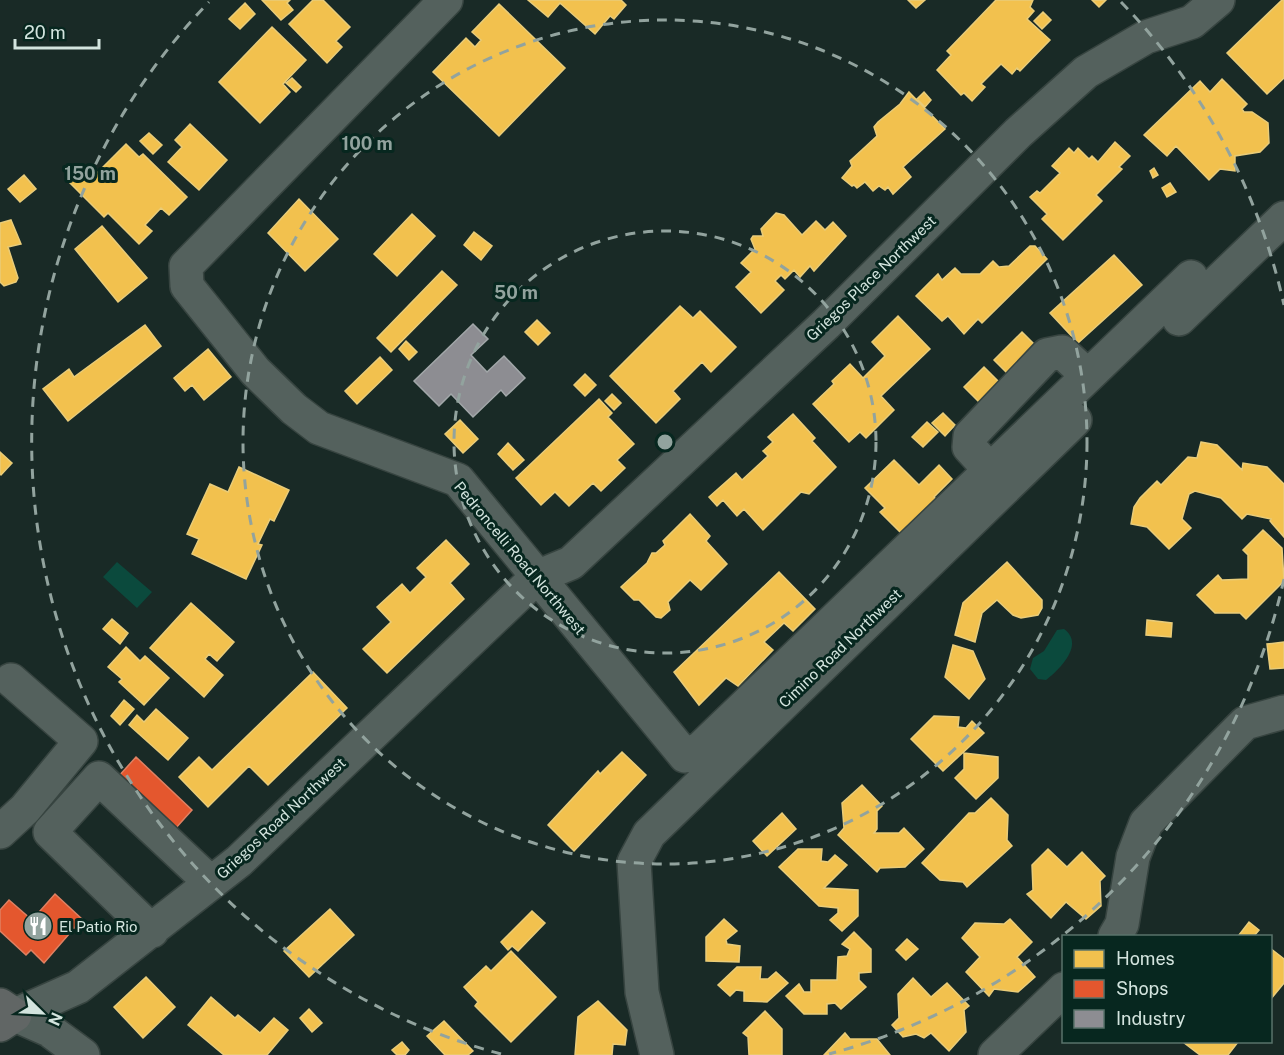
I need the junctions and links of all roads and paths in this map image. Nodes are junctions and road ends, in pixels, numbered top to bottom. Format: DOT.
graph roads {
  1 [pos="446,0"];
  2 [pos="1218,0"];
  3 [pos="1284,218"];
  4 [pos="1193,291"];
  5 [pos="1088,376"];
  6 [pos="990,470"];
  7 [pos="537,577"];
  8 [pos="11,680"];
  9 [pos="1284,712"];
  10 [pos="25,809"];
  11 [pos="0,832"];
  12 [pos="50,832"];
  13 [pos="210,883"];
  14 [pos="152,931"];
  15 [pos="1116,935"];
  16 [pos="1062,991"];
  17 [pos="5,1015"];
  18 [pos="83,1055"];
  19 [pos="657,1055"];
  20 [pos="995,1055"];
  1 -- 7 [label="street, Pedroncelli Road Northwest"];
  2 -- 7 [label="street, Griegos Place Northwest"];
  3 -- 4 [label="street"];
  4 -- 5 [label="street"];
  4 -- 19 [label="street, Cimino Road Northwest"];
  5 -- 6 [label="street"];
  5 -- 6 [label="street"];
  6 -- 7 [label="street, Pedroncelli Road Northwest"];
  7 -- 13 [label="street, Griegos Road Northwest"];
  8 -- 10 [label="street"];
  9 -- 15 [label="street"];
  10 -- 11 [label="street"];
  10 -- 12 [label="street"];
  12 -- 13 [label="street"];
  12 -- 14 [label="street"];
  13 -- 14 [label="street, Griegos Road Northwest"];
  14 -- 17 [label="street, Griegos Road Northwest"];
  16 -- 20 [label="street"];
  17 -- 18 [label="street"];
}
